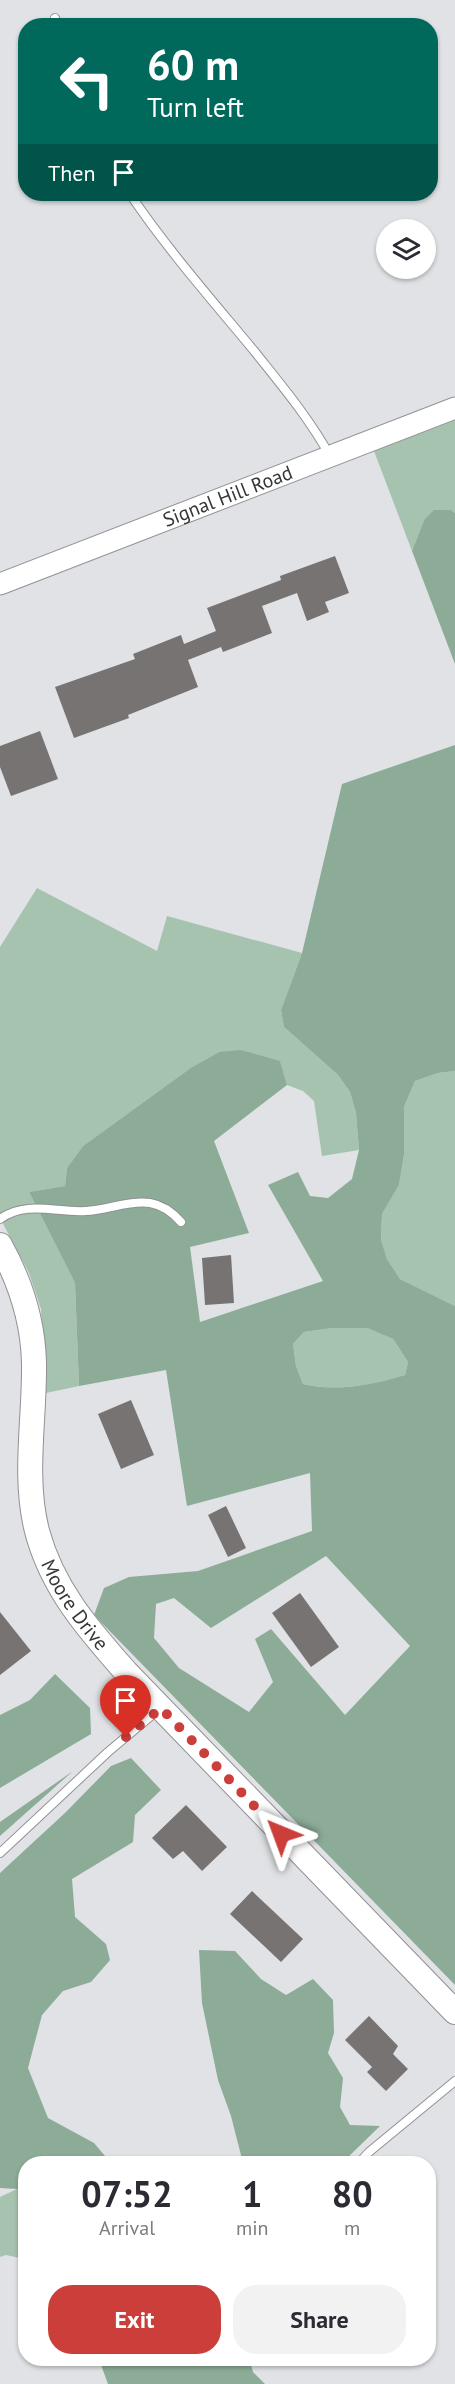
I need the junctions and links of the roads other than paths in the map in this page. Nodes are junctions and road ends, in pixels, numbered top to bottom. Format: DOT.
graph roads {
  1 [pos="135,201"];
  2 [pos="455,408"];
  3 [pos="330,456"];
  4 [pos="0,584"];
  5 [pos="0,1219"];
  6 [pos="181,1222"];
  7 [pos="0,1245"];
  8 [pos="161,1708"];
  9 [pos="0,1854"];
  10 [pos="455,2012"];
  11 [pos="455,2081"];
  12 [pos="365,2156"];
  1 -- 3 [label="lane"];
  2 -- 3 [label="street, Signal Hill Road"];
  3 -- 4 [label="street, Signal Hill Road"];
  5 -- 6 [label="lane"];
  7 -- 8 [label="main road, Moore Drive"];
  8 -- 9 [label="lane"];
  8 -- 10 [label="main road, Moore Drive"];
  11 -- 12 [label="lane"];
}
